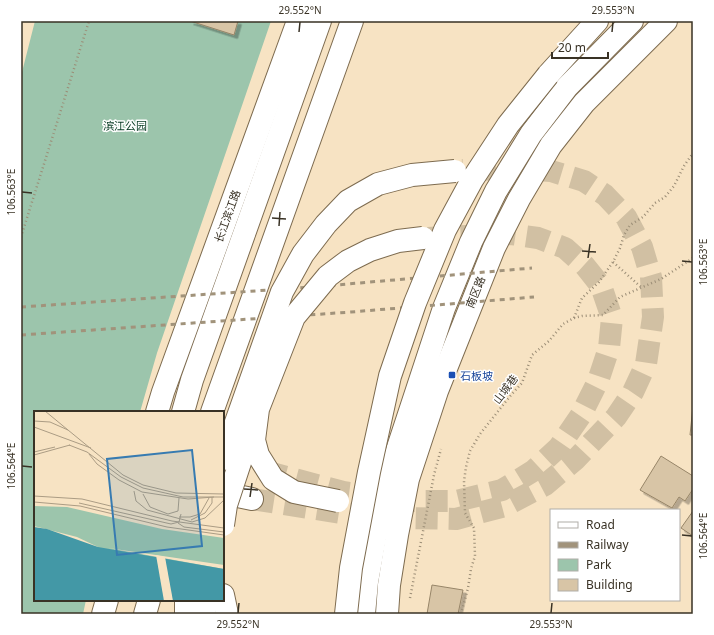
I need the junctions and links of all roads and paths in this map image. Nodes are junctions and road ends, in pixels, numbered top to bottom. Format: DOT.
graph roads {
  1 [pos="89,21"];
  2 [pos="298,21"];
  3 [pos="320,21"];
  4 [pos="335,21"];
  5 [pos="352,21"];
  6 [pos="597,21"];
  7 [pos="632,21"];
  8 [pos="666,21"];
  9 [pos="308,76"];
  10 [pos="693,153"];
  11 [pos="455,171"];
  12 [pos="21,237"];
  13 [pos="423,238"];
  14 [pos="693,258"];
  15 [pos="612,262"];
  16 [pos="641,287"];
  17 [pos="574,318"];
  18 [pos="258,409"];
  19 [pos="157,411"];
  20 [pos="183,411"];
  21 [pos="202,411"];
  22 [pos="212,411"];
  23 [pos="442,447"];
  24 [pos="233,461"];
  25 [pos="389,475"];
  26 [pos="225,495"];
  27 [pos="252,499"];
  28 [pos="224,519"];
  29 [pos="224,600"];
  30 [pos="107,601"];
  31 [pos="133,601"];
  32 [pos="149,601"];
  33 [pos="161,601"];
  34 [pos="186,601"];
  35 [pos="203,601"];
  36 [pos="410,602"];
  37 [pos="103,614"];
  38 [pos="130,614"];
  39 [pos="146,614"];
  40 [pos="158,614"];
  41 [pos="186,614"];
  42 [pos="205,614"];
  43 [pos="227,614"];
  44 [pos="346,614"];
  45 [pos="364,614"];
  46 [pos="386,614"];
  47 [pos="461,614"];
  1 -- 12 [label="path"];
  2 -- 19 [label="main road, 长江滨江路"];
  3 -- 9 [label="main road"];
  4 -- 9 [label="main road"];
  5 -- 22 [label="main road"];
  6 -- 44 [label="main road, bridge"];
  7 -- 25 [label="main road, 南区路"];
  8 -- 46 [label="main road, 南区路"];
  9 -- 20 [label="main road"];
  9 -- 21 [label="main road"];
  10 -- 15 [label="path"];
  11 -- 24 [label="main road, bridge"];
  13 -- 18 [label="main road, bridge"];
  14 -- 16 [label="path, 山城巷"];
  15 -- 16 [label="path"];
  15 -- 17 [label="path"];
  16 -- 17 [label="path, 山城巷"];
  17 -- 47 [label="path, 山城巷"];
  18 -- 25 [label="main road, bridge"];
  18 -- 28 [label="main road, bridge"];
  23 -- 36 [label="path"];
  25 -- 45 [label="main road, 南区路"];
  26 -- 27 [label="main road"];
  29 -- 43 [label="main road"];
  30 -- 37 [label="main road"];
  31 -- 38 [label="main road"];
  32 -- 39 [label="main road"];
  33 -- 40 [label="main road"];
  34 -- 41 [label="main road"];
  35 -- 42 [label="main road"];
}
